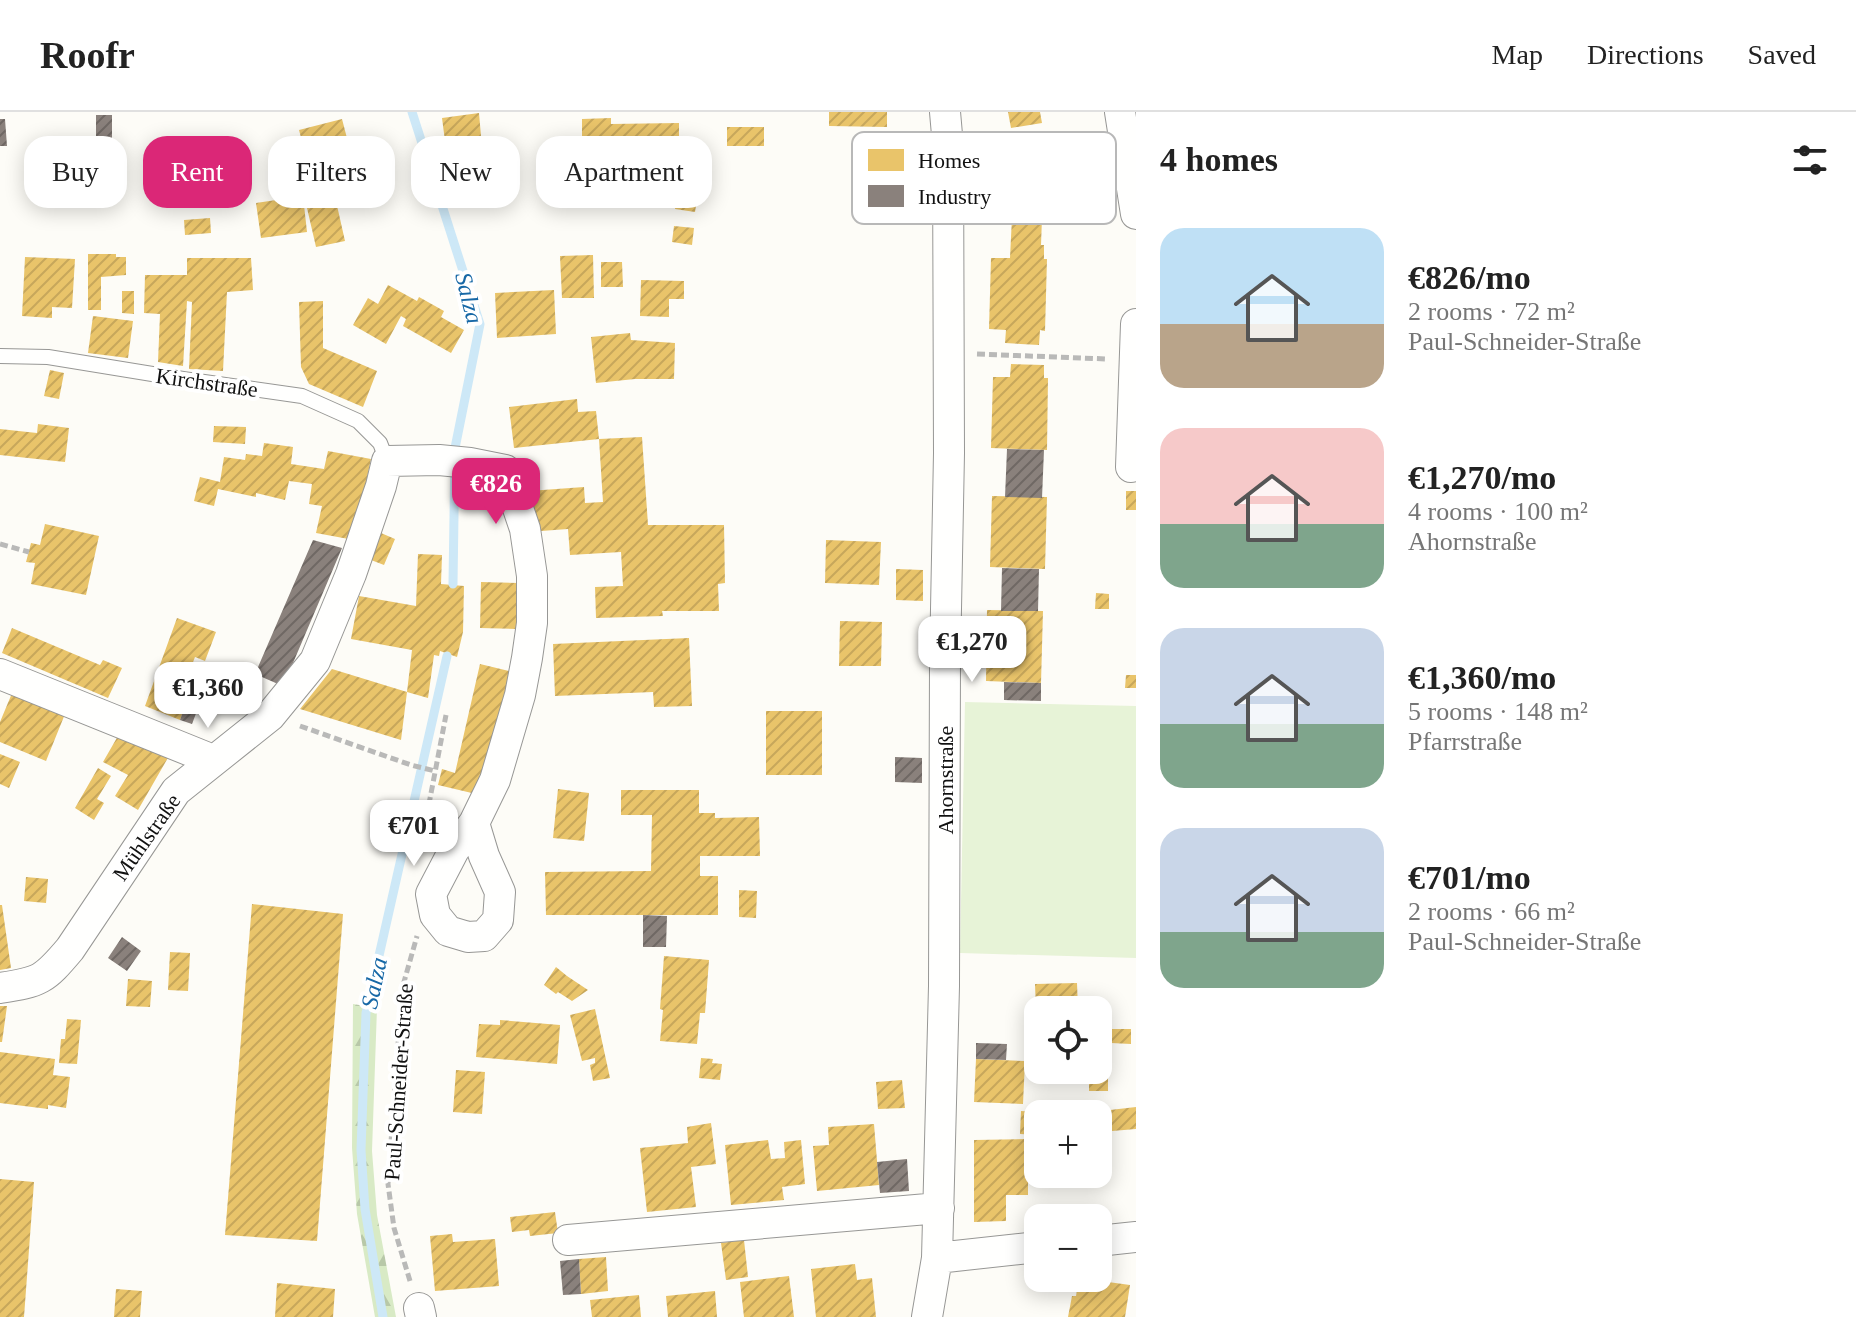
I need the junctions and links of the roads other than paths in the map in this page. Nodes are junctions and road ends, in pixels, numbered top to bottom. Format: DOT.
graph roads {
  1 [pos="945,112"];
  2 [pos="1120,112"];
  3 [pos="947,132"];
  4 [pos="1136,214"];
  5 [pos="948,224"];
  6 [pos="1136,324"];
  7 [pos="0,356"];
  8 [pos="1135,360"];
  9 [pos="387,461"];
  10 [pos="1131,467"];
  11 [pos="0,674"];
  12 [pos="213,760"];
  13 [pos="474,823"];
  14 [pos="0,988"];
  15 [pos="939,1208"];
  16 [pos="1136,1237"];
  17 [pos="568,1240"];
  18 [pos="1112,1240"];
  19 [pos="1024,1249"];
  20 [pos="937,1258"];
  21 [pos="927,1317"];
  1 -- 3 [label="street, Ahornstraße"];
  2 -- 4 [label="street"];
  5 -- 15 [label="street, Ahornstraße"];
  6 -- 8 [label="street"];
  7 -- 9 [label="lane, Kirchstraße"];
  8 -- 10 [label="street"];
  9 -- 12 [label="street, Mühlstraße"];
  9 -- 13 [label="street"];
  11 -- 12 [label="street"];
  12 -- 14 [label="street, Mühlstraße"];
  13 -- 13 [label="street"];
  15 -- 17 [label="street"];
  15 -- 20 [label="street, Ahornstraße"];
  16 -- 18 [label="street"];
  19 -- 20 [label="street"];
  20 -- 21 [label="street, Ahornstraße"];
}
